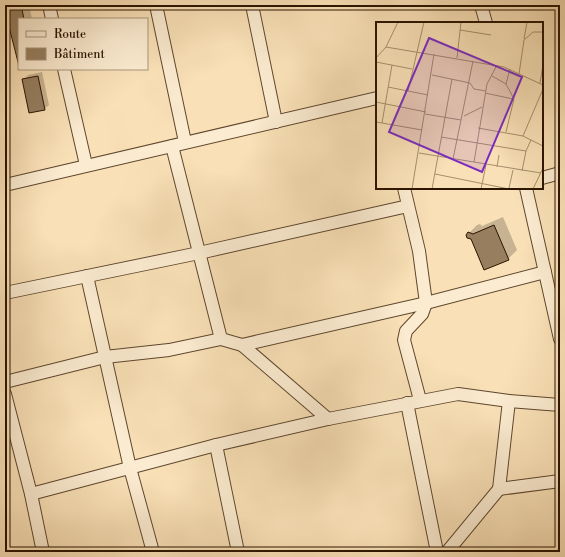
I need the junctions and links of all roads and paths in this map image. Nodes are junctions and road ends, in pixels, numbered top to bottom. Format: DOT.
graph roads {
  1 [pos="49,5"];
  2 [pos="156,5"];
  3 [pos="481,5"];
  4 [pos="254,6"];
  5 [pos="52,18"];
  6 [pos="486,22"];
  7 [pos="64,70"];
  8 [pos="376,98"];
  9 [pos="276,122"];
  10 [pos="185,142"];
  11 [pos="172,146"];
  12 [pos="86,165"];
  13 [pos="560,173"];
  14 [pos="543,178"];
  15 [pos="5,185"];
  16 [pos="404,189"];
  17 [pos="526,189"];
  18 [pos="408,206"];
  19 [pos="199,253"];
  20 [pos="545,272"];
  21 [pos="87,276"];
  22 [pos="5,293"];
  23 [pos="426,303"];
  24 [pos="221,339"];
  25 [pos="560,339"];
  26 [pos="242,345"];
  27 [pos="105,357"];
  28 [pos="5,382"];
  29 [pos="5,394"];
  30 [pos="420,400"];
  31 [pos="509,401"];
  32 [pos="407,403"];
  33 [pos="560,406"];
  34 [pos="328,419"];
  35 [pos="216,445"];
  36 [pos="130,468"];
  37 [pos="560,480"];
  38 [pos="499,489"];
  39 [pos="32,494"];
  40 [pos="43,552"];
  41 [pos="153,552"];
  42 [pos="238,552"];
  43 [pos="437,552"];
  44 [pos="447,552"];
  1 -- 5 [label="street"];
  2 -- 10 [label="street"];
  3 -- 6 [label="street"];
  4 -- 9 [label="street"];
  7 -- 12 [label="street"];
  8 -- 9 [label="street"];
  9 -- 10 [label="street"];
  10 -- 11 [label="street"];
  11 -- 12 [label="street"];
  11 -- 19 [label="street"];
  12 -- 15 [label="street"];
  13 -- 14 [label="street"];
  16 -- 18 [label="street"];
  17 -- 20 [label="street"];
  18 -- 19 [label="street"];
  18 -- 23 [label="street"];
  19 -- 21 [label="street"];
  19 -- 24 [label="street"];
  20 -- 23 [label="street"];
  20 -- 25 [label="street"];
  21 -- 22 [label="street"];
  21 -- 27 [label="street"];
  23 -- 26 [label="street"];
  23 -- 30 [label="street"];
  24 -- 26 [label="street"];
  24 -- 27 [label="street"];
  26 -- 34 [label="street"];
  27 -- 28 [label="street"];
  27 -- 36 [label="street"];
  29 -- 39 [label="street"];
  30 -- 31 [label="street"];
  30 -- 32 [label="street"];
  31 -- 33 [label="street"];
  31 -- 38 [label="street"];
  32 -- 34 [label="street"];
  32 -- 43 [label="street"];
  34 -- 35 [label="street"];
  35 -- 36 [label="street"];
  35 -- 42 [label="street"];
  36 -- 39 [label="street"];
  36 -- 41 [label="street"];
  37 -- 38 [label="street"];
  38 -- 44 [label="street"];
  39 -- 40 [label="street"];
}
